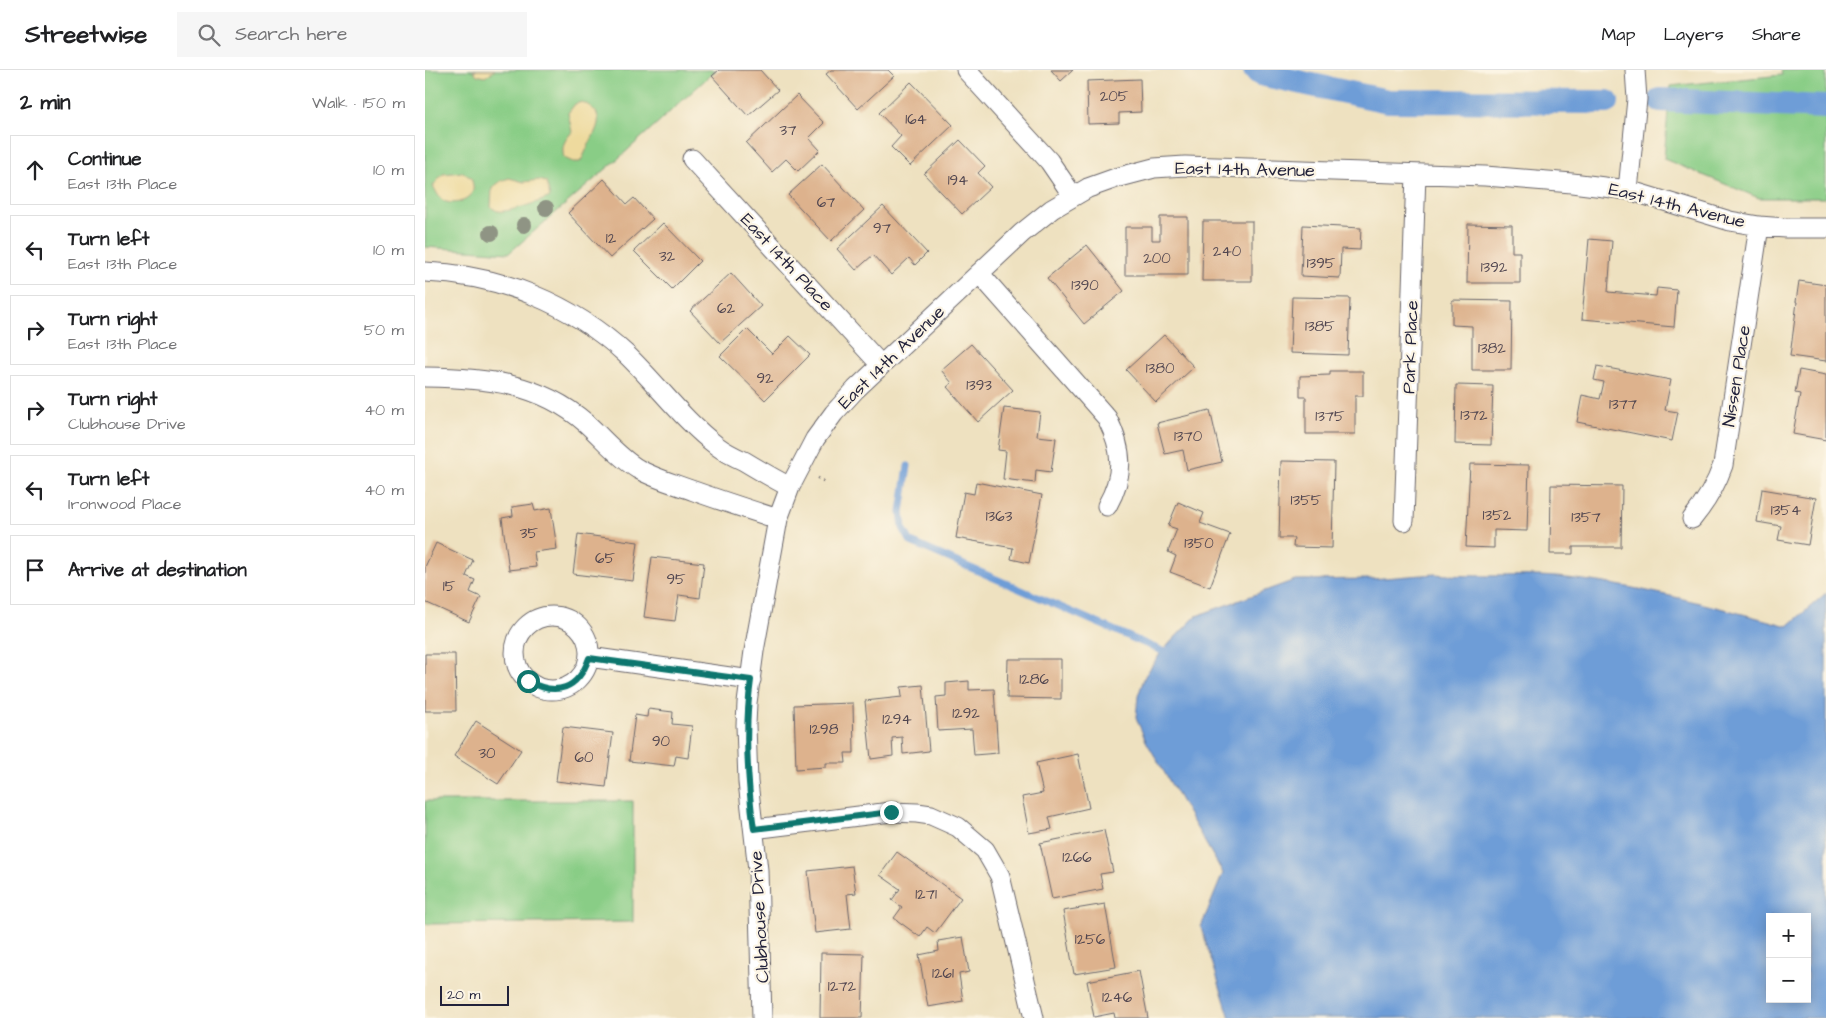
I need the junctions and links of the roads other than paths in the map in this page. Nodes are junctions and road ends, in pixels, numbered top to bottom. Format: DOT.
graph roads {
  1 [pos="966,70"];
  2 [pos="1635,70"];
  3 [pos="692,159"];
  4 [pos="1416,174"];
  5 [pos="1627,190"];
  6 [pos="1073,196"];
  7 [pos="1759,226"];
  8 [pos="1826,228"];
  9 [pos="425,272"];
  10 [pos="979,273"];
  11 [pos="881,365"];
  12 [pos="425,377"];
  13 [pos="790,487"];
  14 [pos="1107,506"];
  15 [pos="1693,519"];
  16 [pos="778,520"];
  17 [pos="1404,521"];
  18 [pos="589,658"];
  19 [pos="751,680"];
  20 [pos="754,829"];
  21 [pos="762,1018"];
  22 [pos="1034,1018"];
  1 -- 6 [label="street"];
  2 -- 5 [label="street"];
  3 -- 11 [label="street, East 14th Place"];
  4 -- 5 [label="street, East 14th Avenue"];
  4 -- 6 [label="street, East 14th Avenue"];
  4 -- 17 [label="street, Park Place"];
  5 -- 7 [label="street, East 14th Avenue"];
  6 -- 10 [label="street, East 14th Avenue"];
  7 -- 8 [label="street, East 14th Avenue"];
  7 -- 15 [label="street, Nissen Place"];
  9 -- 13 [label="street"];
  10 -- 11 [label="street, East 14th Avenue"];
  10 -- 14 [label="street"];
  11 -- 13 [label="street, East 14th Avenue"];
  12 -- 16 [label="street"];
  13 -- 16 [label="street, East 14th Avenue"];
  16 -- 19 [label="street, Clubhouse Drive"];
  18 -- 19 [label="street"];
  19 -- 20 [label="street, Clubhouse Drive"];
  20 -- 21 [label="street, Clubhouse Drive"];
  20 -- 22 [label="street"];
}
